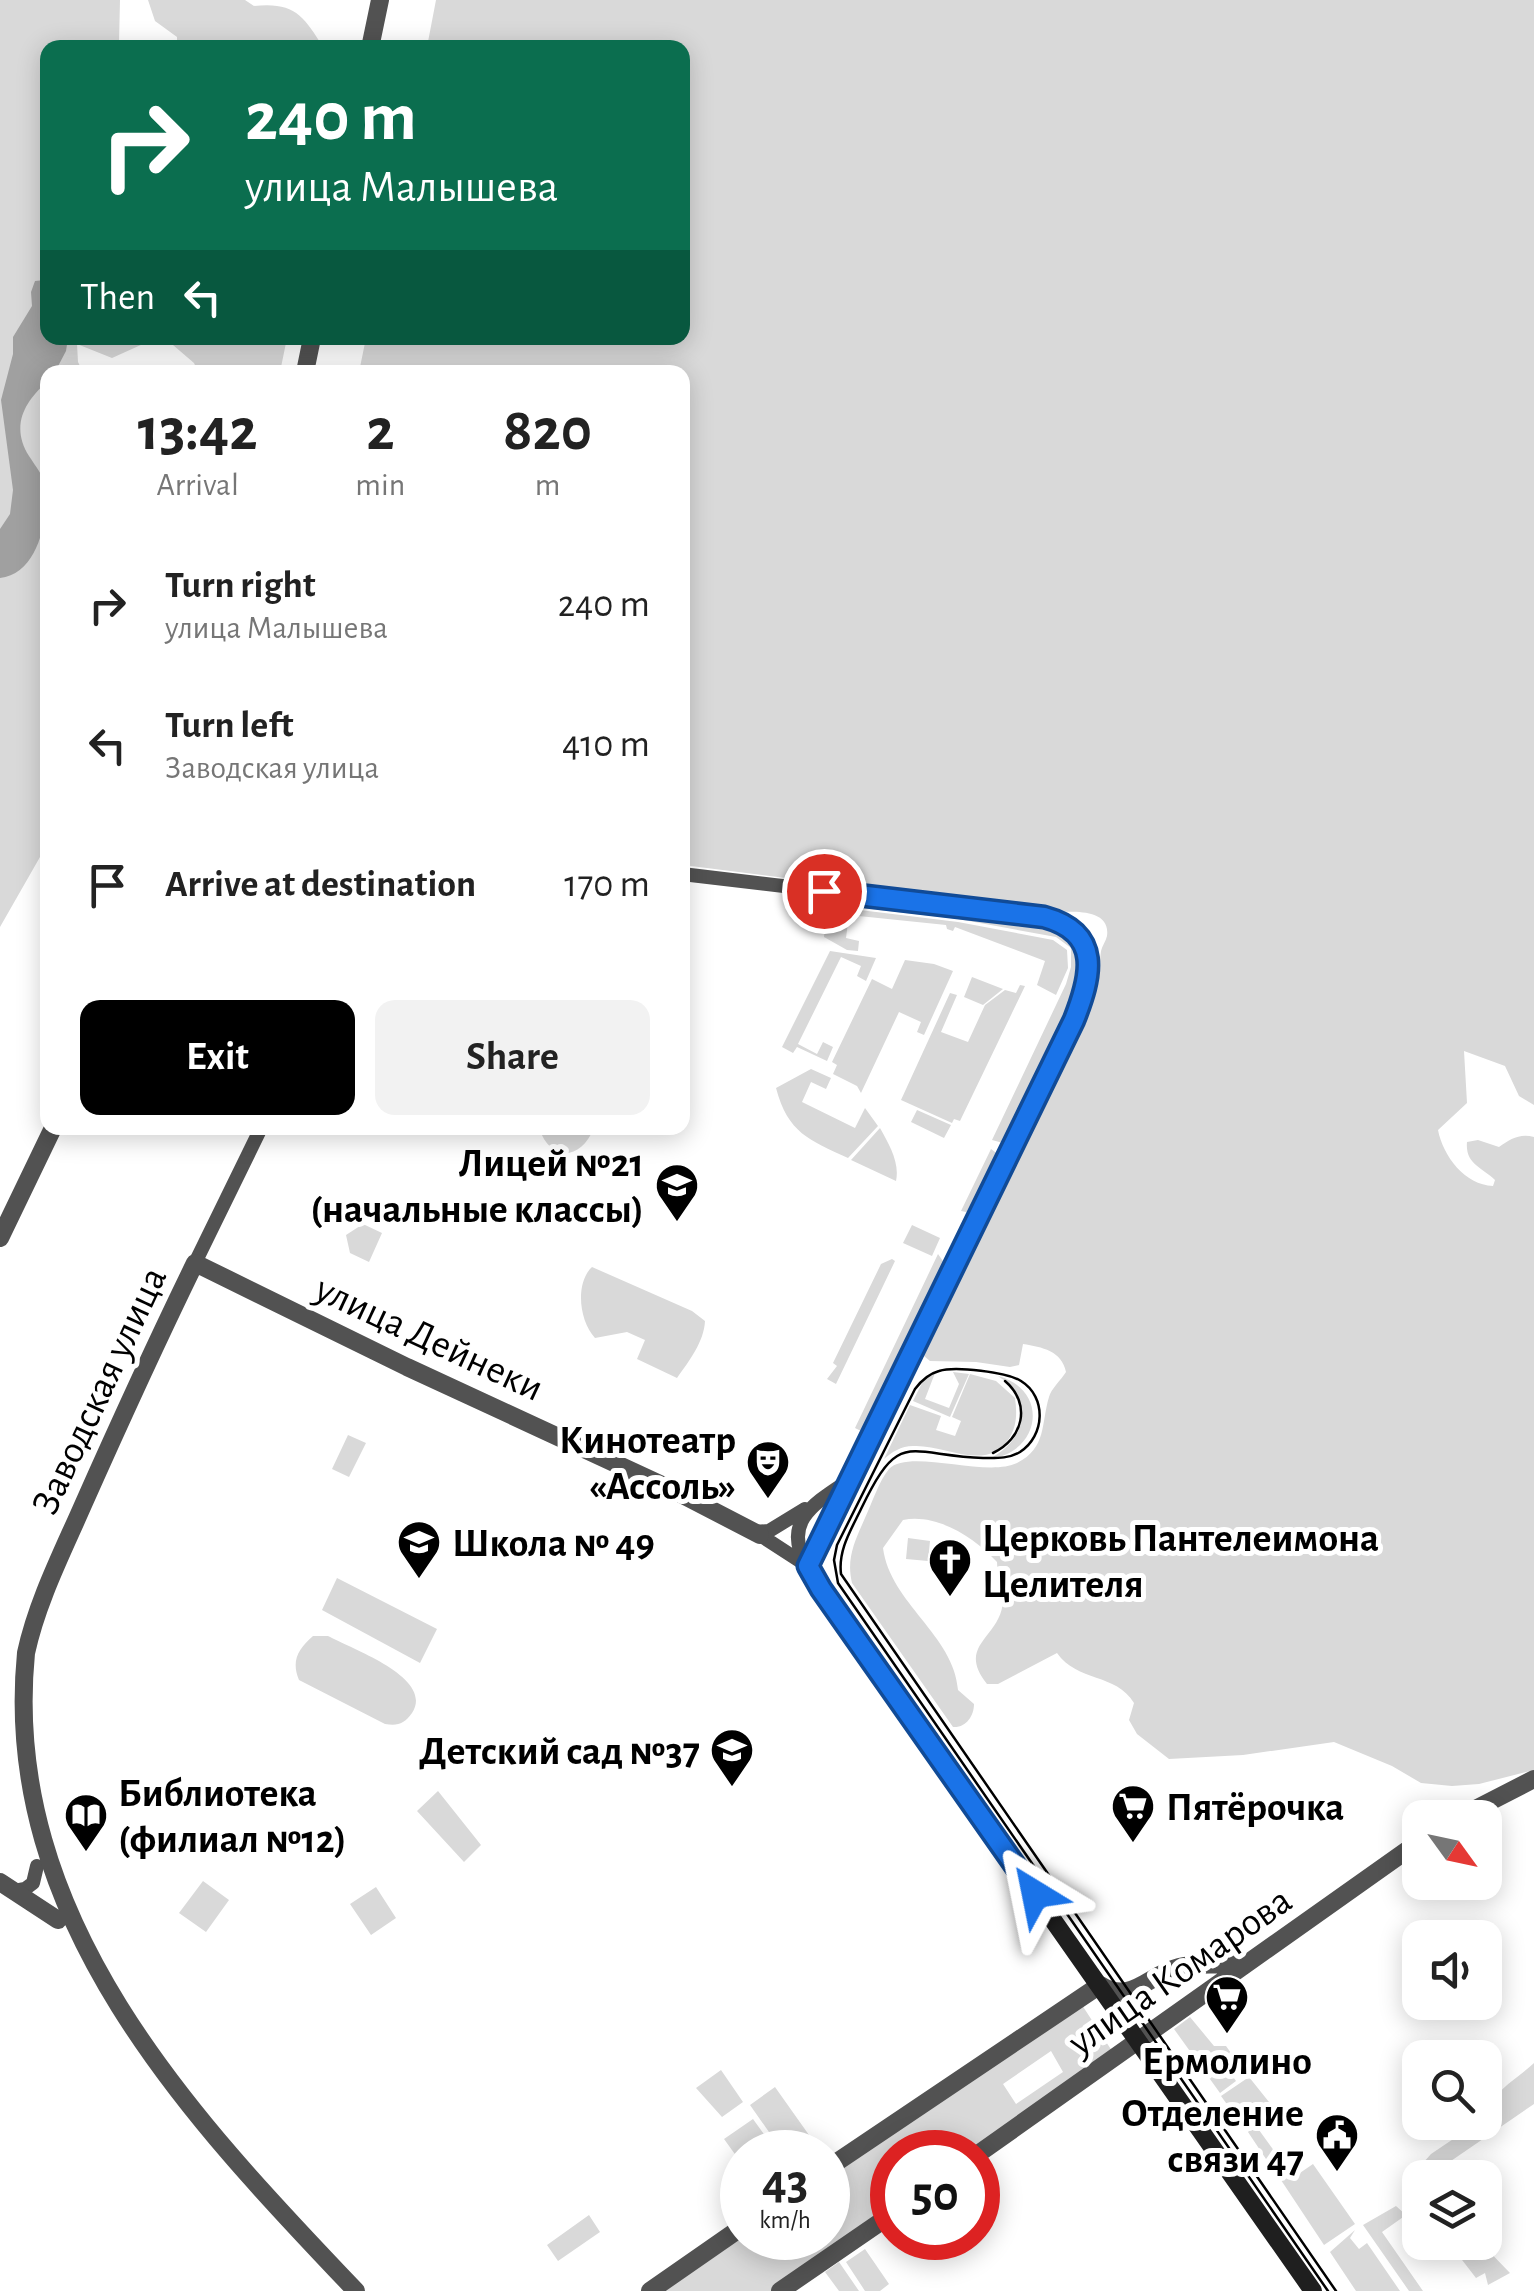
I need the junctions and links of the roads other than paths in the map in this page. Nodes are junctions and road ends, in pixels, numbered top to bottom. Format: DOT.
graph roads {
  1 [pos="380,0"];
  2 [pos="372,40"];
  3 [pos="690,875"];
  4 [pos="50,1135"];
  5 [pos="259,1135"];
  6 [pos="0,1238"];
  7 [pos="195,1263"];
  8 [pos="848,1480"];
  9 [pos="819,1501"];
  10 [pos="757,1534"];
  11 [pos="808,1566"];
  12 [pos="1534,1779"];
  13 [pos="1493,1800"];
  14 [pos="1402,1854"];
  15 [pos="37,1866"];
  16 [pos="7,1886"];
  17 [pos="58,1920"];
  18 [pos="1244,1964"];
  19 [pos="1173,1969"];
  20 [pos="1152,1979"];
  21 [pos="1100,1985"];
  22 [pos="1209,1991"];
  23 [pos="1123,2019"];
  24 [pos="1138,2042"];
  25 [pos="1000,2139"];
  26 [pos="850,2153"];
  27 [pos="870,2229"];
  28 [pos="720,2242"];
  29 [pos="356,2291"];
  30 [pos="650,2291"];
  31 [pos="780,2291"];
  32 [pos="1313,2291"];
  1 -- 2 [label="street"];
  3 -- 8 [label="street"];
  4 -- 6 [label="street"];
  5 -- 7 [label="street, Заводская улица"];
  7 -- 10 [label="street, улица Дейнеки"];
  7 -- 15 [label="street, Заводская улица"];
  8 -- 9 [label="street"];
  8 -- 11 [label="street"];
  9 -- 10 [label="street"];
  9 -- 11 [label="street"];
  10 -- 11 [label="street, улица Дейнеки"];
  11 -- 21 [label="main road, улица Дейнеки"];
  12 -- 13 [label="street"];
  14 -- 18 [label="street, улица Комарова"];
  15 -- 16 [label="street, Заводская улица"];
  15 -- 17 [label="street, Заводская улица"];
  16 -- 17 [label="street, Заводская улица"];
  17 -- 29 [label="street, Заводская улица"];
  18 -- 19 [label="street"];
  18 -- 22 [label="street, улица Комарова"];
  19 -- 20 [label="street"];
  19 -- 22 [label="street"];
  20 -- 21 [label="street"];
  20 -- 23 [label="street"];
  21 -- 23 [label="main road, улица Дейнеки"];
  21 -- 26 [label="street, улица Комарова"];
  22 -- 24 [label="street, улица Комарова"];
  23 -- 24 [label="main road, улица Дейнеки"];
  24 -- 25 [label="street, улица Комарова"];
  24 -- 32 [label="main road, улица Дейнеки"];
  27 -- 31 [label="street"];
  28 -- 30 [label="street"];
}
